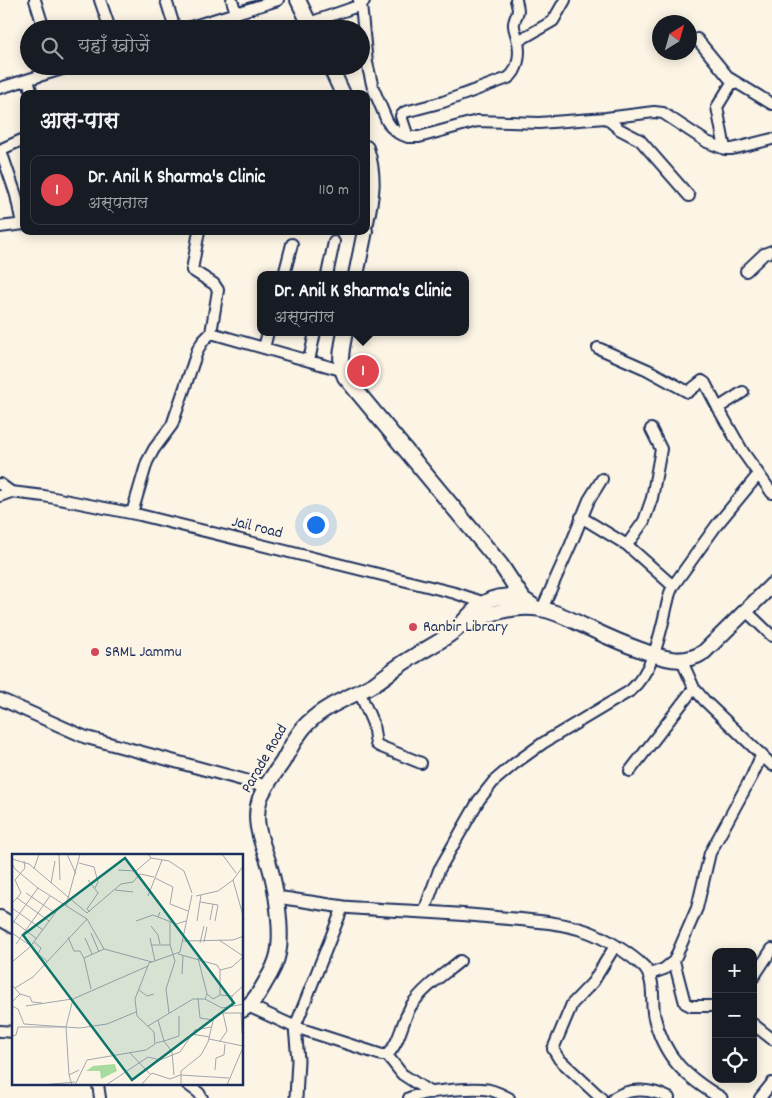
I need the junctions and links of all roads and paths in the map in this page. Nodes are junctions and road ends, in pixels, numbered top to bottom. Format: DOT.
graph roads {
  1 [pos="35,0"];
  2 [pos="100,0"];
  3 [pos="166,0"];
  4 [pos="232,0"];
  5 [pos="278,0"];
  6 [pos="298,0"];
  7 [pos="516,0"];
  8 [pos="565,0"];
  9 [pos="361,2"];
  10 [pos="236,13"];
  11 [pos="41,20"];
  12 [pos="107,20"];
  13 [pos="172,20"];
  14 [pos="213,20"];
  15 [pos="307,20"];
  16 [pos="323,20"];
  17 [pos="363,20"];
  18 [pos="697,39"];
  19 [pos="518,41"];
  20 [pos="40,75"];
  21 [pos="334,75"];
  22 [pos="369,75"];
  23 [pos="28,80"];
  24 [pos="733,81"];
  25 [pos="0,88"];
  26 [pos="31,90"];
  27 [pos="341,90"];
  28 [pos="772,104"];
  29 [pos="606,118"];
  30 [pos="408,137"];
  31 [pos="772,139"];
  32 [pos="20,141"];
  33 [pos="725,148"];
  34 [pos="370,176"];
  35 [pos="689,196"];
  36 [pos="370,201"];
  37 [pos="20,212"];
  38 [pos="20,224"];
  39 [pos="0,227"];
  40 [pos="198,235"];
  41 [pos="363,235"];
  42 [pos="334,242"];
  43 [pos="292,244"];
  44 [pos="772,251"];
  45 [pos="285,271"];
  46 [pos="328,271"];
  47 [pos="357,271"];
  48 [pos="746,271"];
  49 [pos="210,333"];
  50 [pos="267,336"];
  51 [pos="314,336"];
  52 [pos="344,336"];
  53 [pos="264,348"];
  54 [pos="598,348"];
  55 [pos="309,361"];
  56 [pos="342,370"];
  57 [pos="743,392"];
  58 [pos="718,408"];
  59 [pos="652,429"];
  60 [pos="758,475"];
  61 [pos="602,479"];
  62 [pos="0,484"];
  63 [pos="11,492"];
  64 [pos="772,493"];
  65 [pos="0,496"];
  66 [pos="132,513"];
  67 [pos="581,517"];
  68 [pos="627,545"];
  69 [pos="772,585"];
  70 [pos="673,586"];
  71 [pos="485,602"];
  72 [pos="534,606"];
  73 [pos="503,610"];
  74 [pos="745,610"];
  75 [pos="460,626"];
  76 [pos="772,636"];
  77 [pos="710,645"];
  78 [pos="650,652"];
  79 [pos="681,660"];
  80 [pos="694,688"];
  81 [pos="359,691"];
  82 [pos="0,699"];
  83 [pos="762,754"];
  84 [pos="421,763"];
  85 [pos="772,765"];
  86 [pos="630,771"];
  87 [pos="266,786"];
  88 [pos="276,897"];
  89 [pos="343,906"];
  90 [pos="424,912"];
  91 [pos="0,918"];
  92 [pos="12,925"];
  93 [pos="615,946"];
  94 [pos="772,949"];
  95 [pos="460,961"];
  96 [pos="674,961"];
  97 [pos="757,972"];
  98 [pos="650,974"];
  99 [pos="712,1006"];
  100 [pos="246,1008"];
  101 [pos="295,1027"];
  102 [pos="757,1027"];
  103 [pos="772,1039"];
  104 [pos="387,1055"];
  105 [pos="772,1083"];
  106 [pos="190,1086"];
  107 [pos="431,1093"];
  108 [pos="483,1094"];
  109 [pos="453,1095"];
  110 [pos="202,1098"];
  111 [pos="296,1098"];
  112 [pos="409,1098"];
  113 [pos="509,1098"];
  114 [pos="602,1098"];
  115 [pos="614,1098"];
  116 [pos="669,1098"];
  117 [pos="721,1098"];
  118 [pos="760,1098"];
  1 -- 11 [label="street"];
  2 -- 12 [label="street"];
  3 -- 13 [label="street"];
  4 -- 10 [label="street"];
  5 -- 10 [label="street"];
  6 -- 15 [label="main road"];
  7 -- 19 [label="street"];
  8 -- 19 [label="street"];
  9 -- 16 [label="street"];
  9 -- 17 [label="street"];
  10 -- 14 [label="street"];
  18 -- 24 [label="street"];
  19 -- 30 [label="street"];
  20 -- 23 [label="street"];
  21 -- 27 [label="main road"];
  22 -- 30 [label="street"];
  23 -- 25 [label="street"];
  23 -- 26 [label="street"];
  24 -- 28 [label="street"];
  24 -- 33 [label="street"];
  29 -- 30 [label="street"];
  29 -- 33 [label="street"];
  29 -- 35 [label="street"];
  31 -- 33 [label="street"];
  32 -- 37 [label="street"];
  34 -- 36 [label="main road"];
  38 -- 39 [label="street"];
  40 -- 49 [label="street"];
  41 -- 47 [label="main road"];
  42 -- 46 [label="street"];
  43 -- 45 [label="street"];
  44 -- 48 [label="street"];
  49 -- 53 [label="street"];
  49 -- 66 [label="street"];
  50 -- 53 [label="street"];
  51 -- 55 [label="street"];
  52 -- 56 [label="main road"];
  53 -- 55 [label="street"];
  54 -- 58 [label="street"];
  55 -- 56 [label="street"];
  56 -- 72 [label="main road"];
  57 -- 58 [label="street"];
  58 -- 60 [label="street"];
  59 -- 68 [label="street"];
  60 -- 64 [label="street"];
  60 -- 70 [label="street"];
  61 -- 67 [label="street"];
  62 -- 63 [label="street"];
  63 -- 65 [label="street, Jail road"];
  63 -- 66 [label="street, Jail road"];
  66 -- 71 [label="street, Jail road"];
  67 -- 68 [label="street"];
  67 -- 72 [label="street"];
  68 -- 70 [label="street"];
  69 -- 74 [label="main road"];
  70 -- 78 [label="street"];
  71 -- 72 [label="main road"];
  71 -- 73 [label="street, Jail road"];
  71 -- 75 [label="main road"];
  72 -- 73 [label="main road"];
  72 -- 78 [label="main road"];
  73 -- 75 [label="main road"];
  74 -- 76 [label="street"];
  74 -- 77 [label="main road"];
  75 -- 81 [label="main road, Parade Road"];
  77 -- 78 [label="main road"];
  77 -- 79 [label="main road"];
  78 -- 79 [label="main road"];
  78 -- 90 [label="street"];
  79 -- 80 [label="street"];
  80 -- 83 [label="street"];
  80 -- 86 [label="street"];
  81 -- 84 [label="street"];
  81 -- 87 [label="main road, Parade Road"];
  82 -- 87 [label="street"];
  83 -- 85 [label="street"];
  83 -- 96 [label="street"];
  87 -- 88 [label="main road, Parade Road"];
  88 -- 89 [label="street"];
  88 -- 100 [label="main road, Parade Road"];
  89 -- 90 [label="street"];
  89 -- 101 [label="street"];
  90 -- 93 [label="street"];
  91 -- 92 [label="main road"];
  93 -- 98 [label="street"];
  93 -- 114 [label="street"];
  94 -- 97 [label="street"];
  95 -- 104 [label="street"];
  96 -- 98 [label="street"];
  96 -- 99 [label="street"];
  98 -- 117 [label="street"];
  100 -- 101 [label="street"];
  101 -- 104 [label="street"];
  101 -- 111 [label="street"];
  102 -- 103 [label="street"];
  104 -- 107 [label="street"];
  105 -- 118 [label="street"];
  106 -- 110 [label="street"];
  107 -- 109 [label="street"];
  107 -- 112 [label="street"];
  108 -- 109 [label="street"];
  108 -- 113 [label="street"];
  115 -- 116 [label="street"];
}
